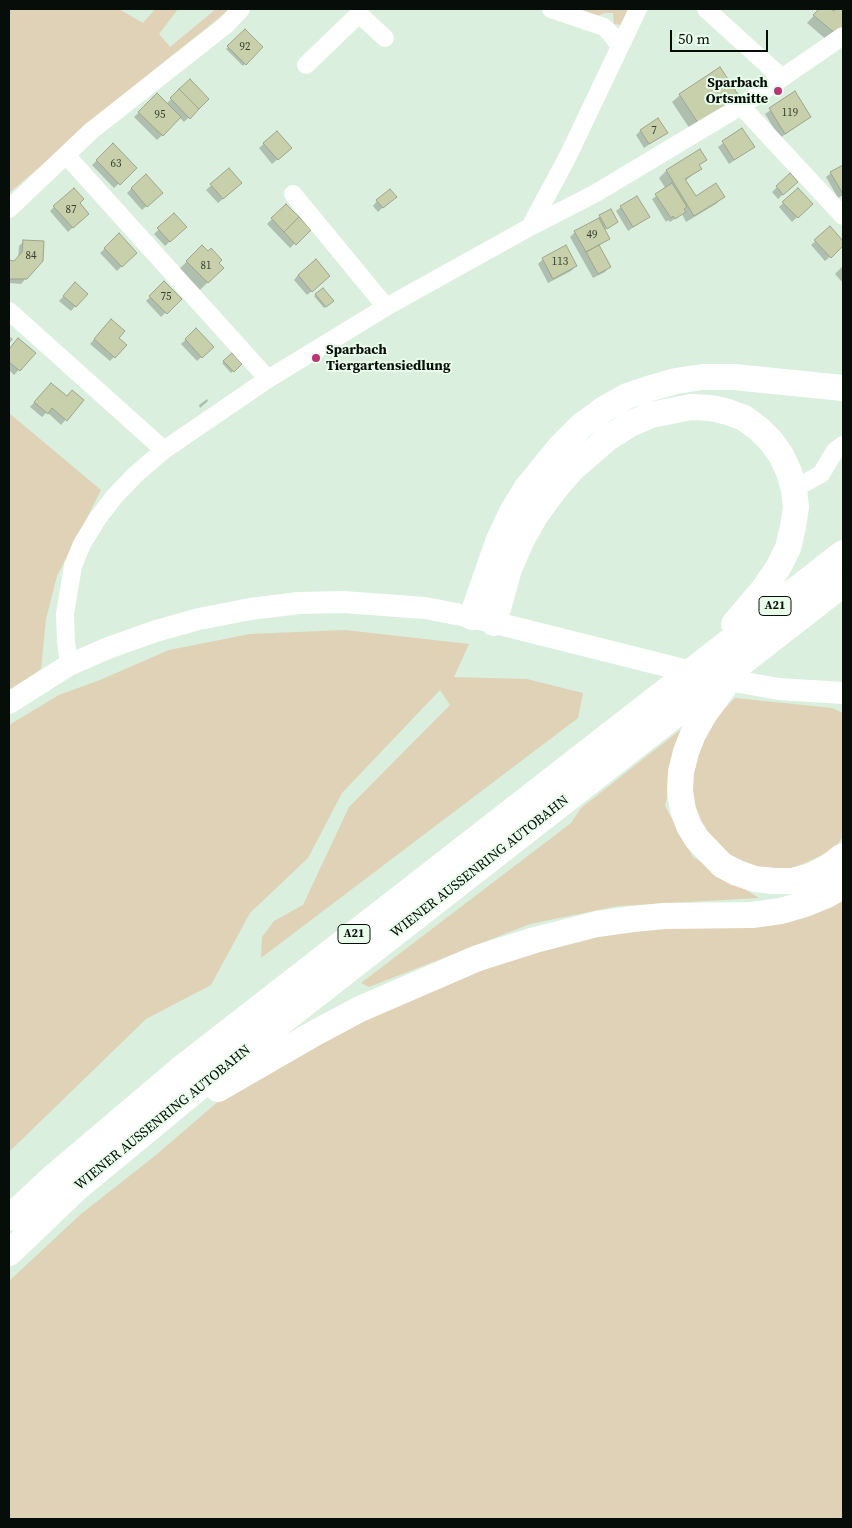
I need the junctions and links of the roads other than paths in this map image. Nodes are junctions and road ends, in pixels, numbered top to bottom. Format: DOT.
graph roads {
  1 [pos="241,9"];
  2 [pos="551,9"];
  3 [pos="638,9"];
  4 [pos="706,9"];
  5 [pos="360,11"];
  6 [pos="843,36"];
  7 [pos="385,38"];
  8 [pos="620,46"];
  9 [pos="306,65"];
  10 [pos="782,78"];
  11 [pos="741,106"];
  12 [pos="66,155"];
  13 [pos="293,194"];
  14 [pos="9,209"];
  15 [pos="843,216"];
  16 [pos="530,227"];
  17 [pos="386,307"];
  18 [pos="9,311"];
  19 [pos="268,379"];
  20 [pos="843,388"];
  21 [pos="843,444"];
  22 [pos="164,450"];
  23 [pos="794,489"];
  24 [pos="843,553"];
  25 [pos="843,584"];
  26 [pos="483,620"];
  27 [pos="706,658"];
  28 [pos="69,665"];
  29 [pos="740,665"];
  30 [pos="843,694"];
  31 [pos="9,703"];
  32 [pos="843,856"];
  33 [pos="843,886"];
  34 [pos="134,1140"];
  35 [pos="9,1218"];
  36 [pos="9,1253"];
  1 -- 12 [label="street"];
  2 -- 8 [label="street"];
  3 -- 8 [label="street"];
  4 -- 10 [label="street"];
  5 -- 7 [label="street"];
  5 -- 9 [label="street"];
  6 -- 10 [label="street"];
  8 -- 16 [label="street"];
  10 -- 11 [label="street"];
  11 -- 15 [label="street"];
  11 -- 16 [label="street"];
  12 -- 14 [label="street"];
  12 -- 19 [label="street"];
  13 -- 17 [label="street"];
  16 -- 17 [label="street"];
  17 -- 19 [label="street"];
  18 -- 22 [label="street"];
  19 -- 22 [label="street"];
  20 -- 26 [label="highway"];
  21 -- 23 [label="street"];
  22 -- 28 [label="street"];
  23 -- 26 [label="highway"];
  23 -- 27 [label="highway"];
  24 -- 27 [label="highway, WIENER AUSSENRING AUTOBAHN / A21"];
  25 -- 29 [label="highway, WIENER AUSSENRING AUTOBAHN / A21"];
  26 -- 28 [label="main road"];
  26 -- 30 [label="main road"];
  27 -- 35 [label="highway, WIENER AUSSENRING AUTOBAHN / A21"];
  28 -- 31 [label="main road"];
  29 -- 32 [label="highway"];
  29 -- 34 [label="highway, WIENER AUSSENRING AUTOBAHN / A21"];
  33 -- 34 [label="highway"];
  34 -- 36 [label="highway, WIENER AUSSENRING AUTOBAHN / A21"];
}
